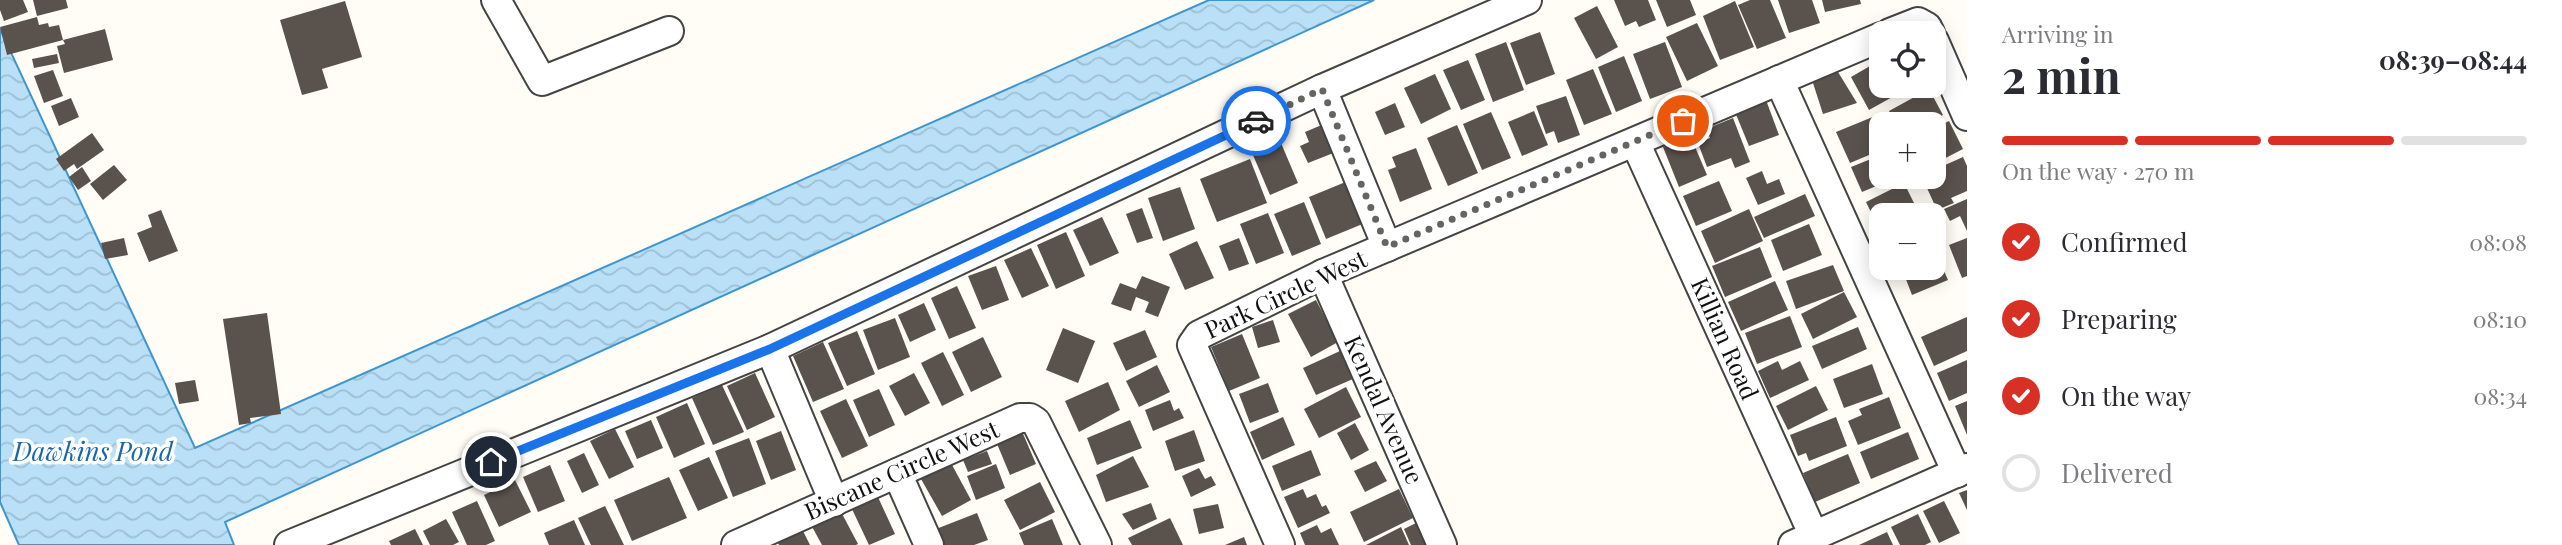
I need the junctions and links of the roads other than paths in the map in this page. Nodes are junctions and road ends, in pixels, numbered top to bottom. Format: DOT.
graph roads {
  1 [pos="496,0"];
  2 [pos="1527,0"];
  3 [pos="669,31"];
  4 [pos="1869,42"];
  5 [pos="1946,70"];
  6 [pos="1779,80"];
  7 [pos="1322,89"];
  8 [pos="1967,116"];
  9 [pos="1635,142"];
  10 [pos="1387,247"];
  11 [pos="1323,274"];
  12 [pos="770,349"];
  13 [pos="1962,470"];
  14 [pos="897,473"];
  15 [pos="834,502"];
  16 [pos="1803,540"];
  17 [pos="749,542"];
  18 [pos="289,545"];
  19 [pos="929,545"];
  20 [pos="1097,545"];
  21 [pos="1280,545"];
  22 [pos="1442,545"];
  1 -- 3 [label="street"];
  2 -- 7 [label="street"];
  4 -- 6 [label="street, Park Circle West"];
  5 -- 8 [label="street"];
  6 -- 9 [label="street, Park Circle West"];
  6 -- 13 [label="street"];
  7 -- 10 [label="street"];
  7 -- 12 [label="street"];
  9 -- 10 [label="street, Park Circle West"];
  9 -- 16 [label="street, Killian Road"];
  10 -- 11 [label="street, Park Circle West"];
  11 -- 21 [label="street, Park Circle West"];
  11 -- 22 [label="street, Kendal Avenue"];
  12 -- 15 [label="street"];
  12 -- 18 [label="street"];
  13 -- 16 [label="street"];
  14 -- 15 [label="street, Biscane Circle West"];
  14 -- 19 [label="street"];
  14 -- 20 [label="street, Biscane Circle West"];
  15 -- 17 [label="street, Biscane Circle West"];
}
